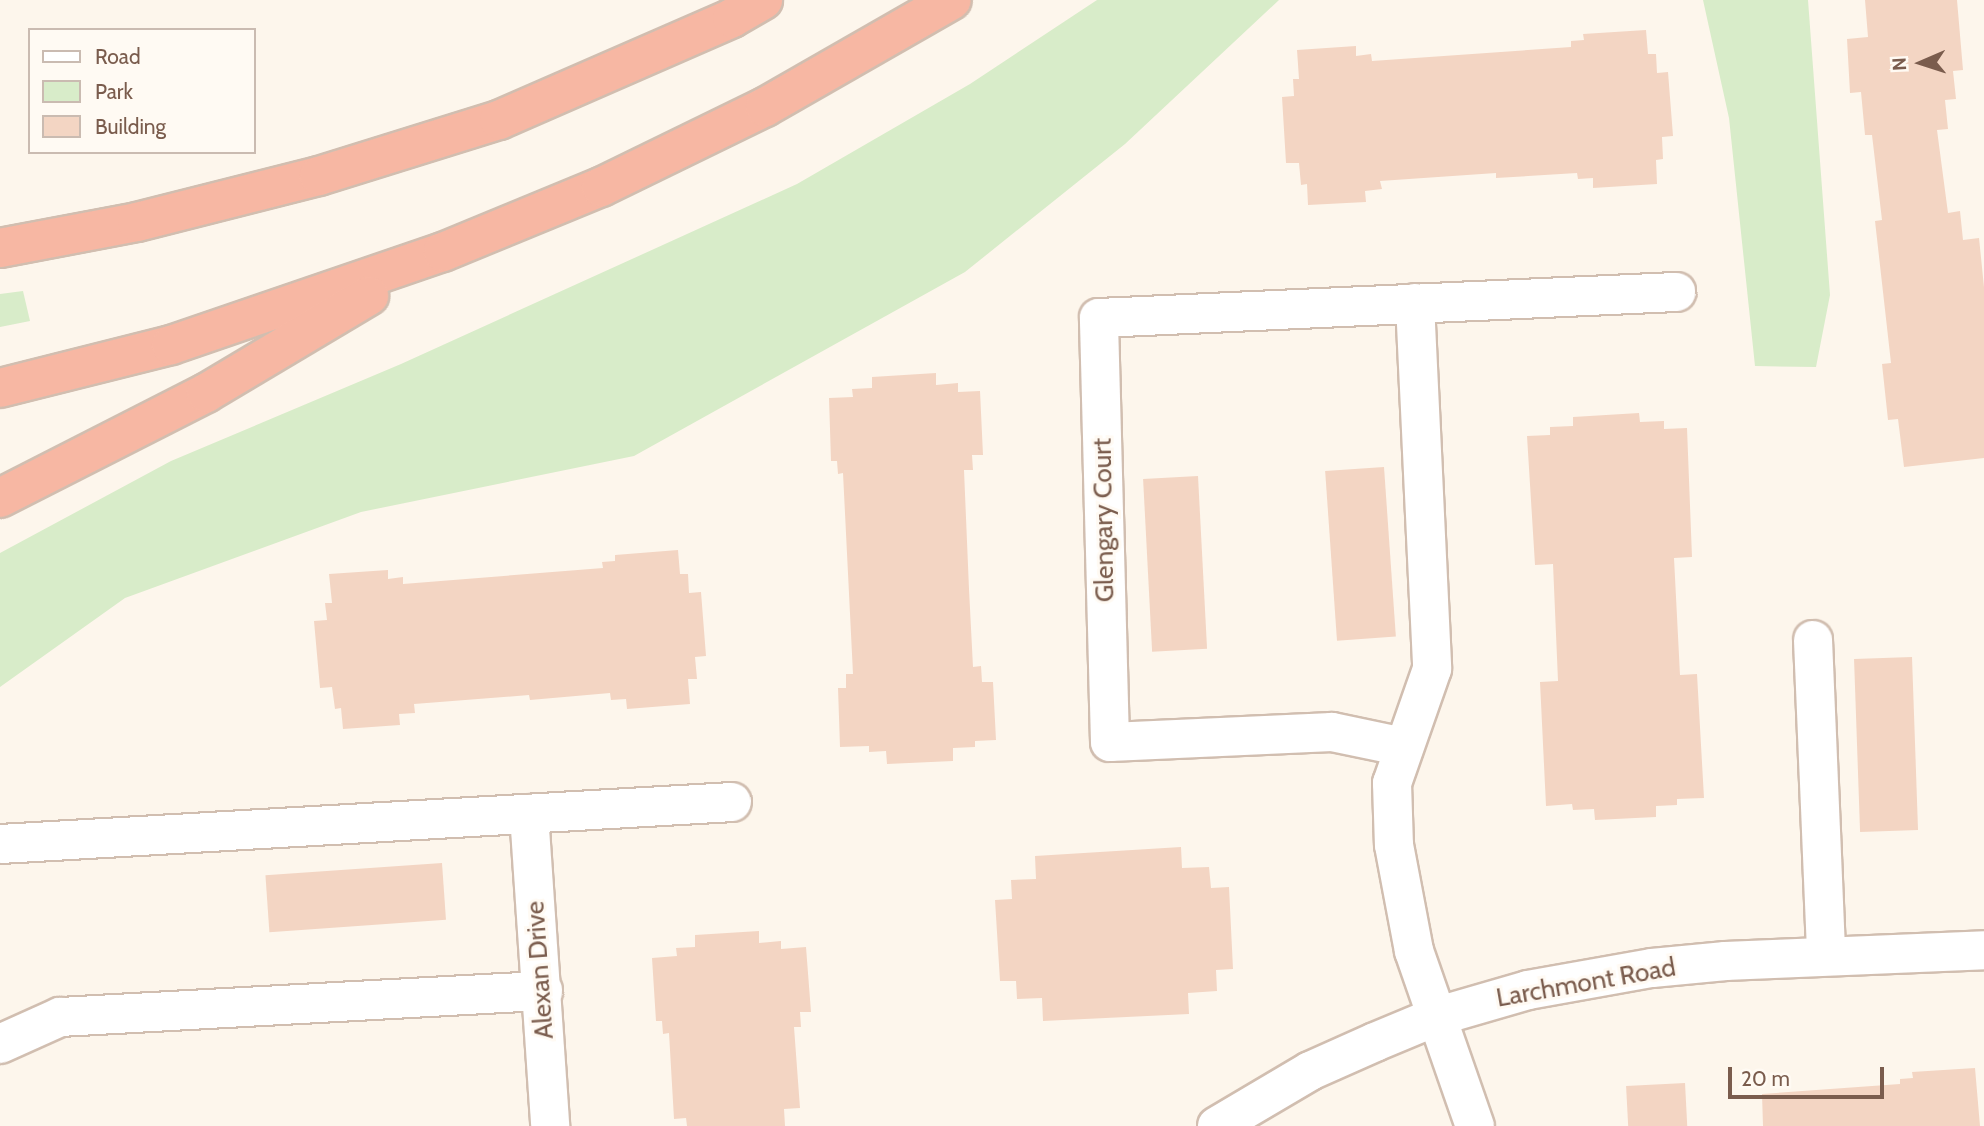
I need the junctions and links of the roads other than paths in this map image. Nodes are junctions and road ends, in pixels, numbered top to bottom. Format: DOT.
graph roads {
  1 [pos="763,0"];
  2 [pos="952,0"];
  3 [pos="0,248"];
  4 [pos="443,252"];
  5 [pos="1676,292"];
  6 [pos="1415,303"];
  7 [pos="0,388"];
  8 [pos="0,498"];
  9 [pos="1812,640"];
  10 [pos="1404,747"];
  11 [pos="732,802"];
  12 [pos="529,814"];
  13 [pos="0,844"];
  14 [pos="1984,950"];
  15 [pos="1826,956"];
  16 [pos="543,990"];
  17 [pos="1436,1017"];
  18 [pos="0,1044"];
  19 [pos="550,1126"];
  20 [pos="1217,1126"];
  21 [pos="1475,1126"];
  1 -- 3 [label="highway"];
  2 -- 4 [label="highway"];
  4 -- 7 [label="highway"];
  4 -- 8 [label="highway"];
  5 -- 6 [label="street, Glengary Court"];
  6 -- 10 [label="street"];
  6 -- 10 [label="street, Glengary Court"];
  9 -- 15 [label="street"];
  10 -- 17 [label="street"];
  11 -- 12 [label="street"];
  12 -- 13 [label="street"];
  12 -- 16 [label="street, Alexan Drive"];
  14 -- 15 [label="street, Larchmont Road"];
  15 -- 17 [label="street, Larchmont Road"];
  16 -- 18 [label="street"];
  16 -- 19 [label="street, Alexan Drive"];
  17 -- 20 [label="street, Larchmont Road"];
  17 -- 21 [label="street"];
}
